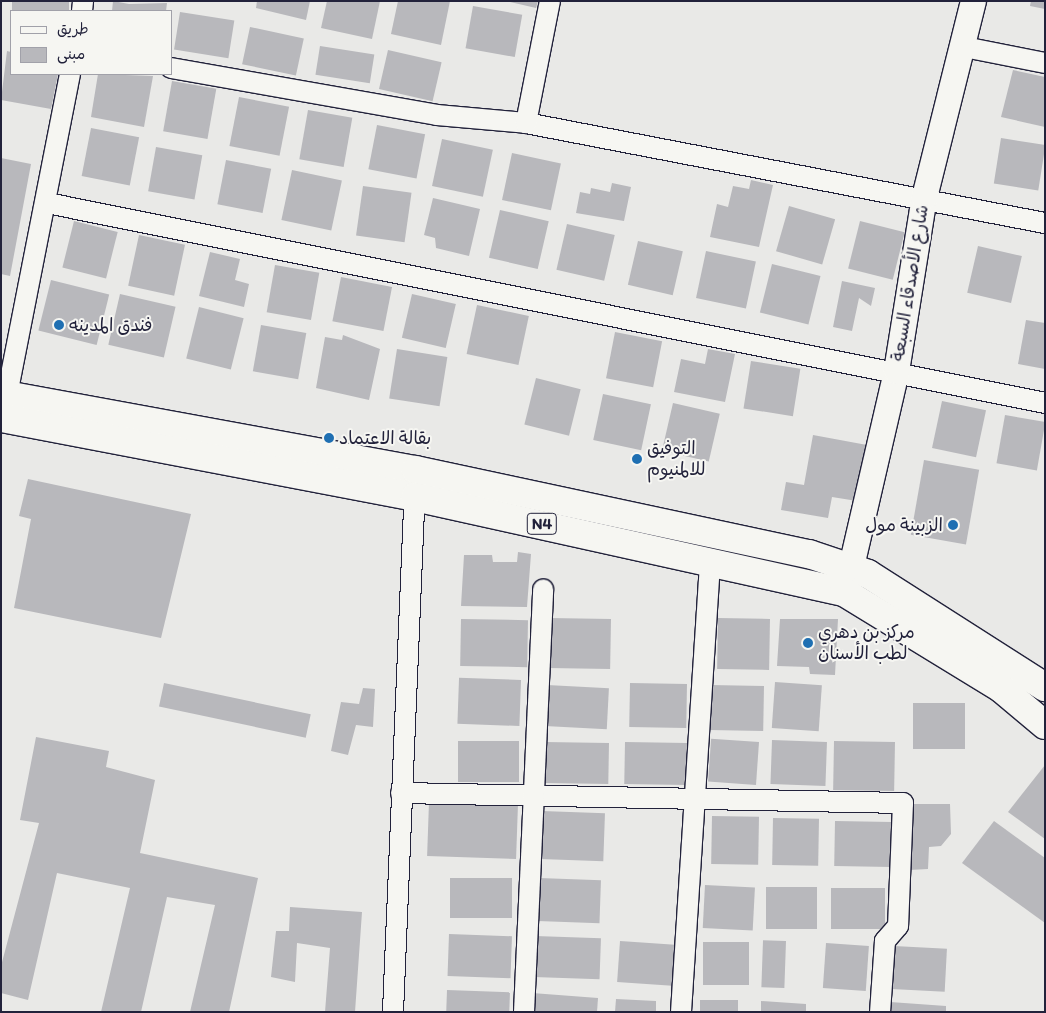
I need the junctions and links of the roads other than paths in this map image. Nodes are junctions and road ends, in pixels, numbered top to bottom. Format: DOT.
graph roads {
  1 [pos="550,1"];
  2 [pos="973,1"];
  3 [pos="964,47"];
  4 [pos="1045,63"];
  5 [pos="172,68"];
  6 [pos="70,75"];
  7 [pos="526,123"];
  8 [pos="924,197"];
  9 [pos="47,203"];
  10 [pos="1045,223"];
  11 [pos="896,371"];
  12 [pos="3,402"];
  13 [pos="1045,403"];
  14 [pos="416,470"];
  15 [pos="414,497"];
  16 [pos="710,560"];
  17 [pos="852,566"];
  18 [pos="543,588"];
  19 [pos="1045,688"];
  20 [pos="1045,724"];
  21 [pos="401,793"];
  22 [pos="534,796"];
  23 [pos="692,800"];
  24 [pos="393,1012"];
  25 [pos="524,1012"];
  26 [pos="681,1012"];
  27 [pos="880,1012"];
  1 -- 7 [label="street"];
  2 -- 3 [label="street, شارع الأصدقاء السبعة"];
  3 -- 4 [label="street"];
  3 -- 8 [label="street, شارع الأصدقاء السبعة"];
  5 -- 7 [label="street"];
  6 -- 9 [label="street"];
  7 -- 8 [label="street"];
  8 -- 10 [label="street"];
  8 -- 11 [label="street, شارع الأصدقاء السبعة"];
  9 -- 11 [label="street"];
  9 -- 12 [label="street"];
  11 -- 13 [label="street"];
  11 -- 17 [label="street, شارع الأصدقاء السبعة"];
  12 -- 14 [label="highway, N4"];
  12 -- 15 [label="highway, N4"];
  14 -- 15 [label="street"];
  14 -- 17 [label="highway, N4"];
  15 -- 16 [label="highway, N4"];
  15 -- 21 [label="street"];
  16 -- 20 [label="highway, N4"];
  16 -- 23 [label="street"];
  17 -- 19 [label="highway, N4"];
  18 -- 22 [label="street"];
  21 -- 22 [label="street"];
  21 -- 24 [label="street"];
  22 -- 23 [label="street"];
  22 -- 25 [label="street"];
  23 -- 26 [label="street"];
  23 -- 27 [label="street"];
}
